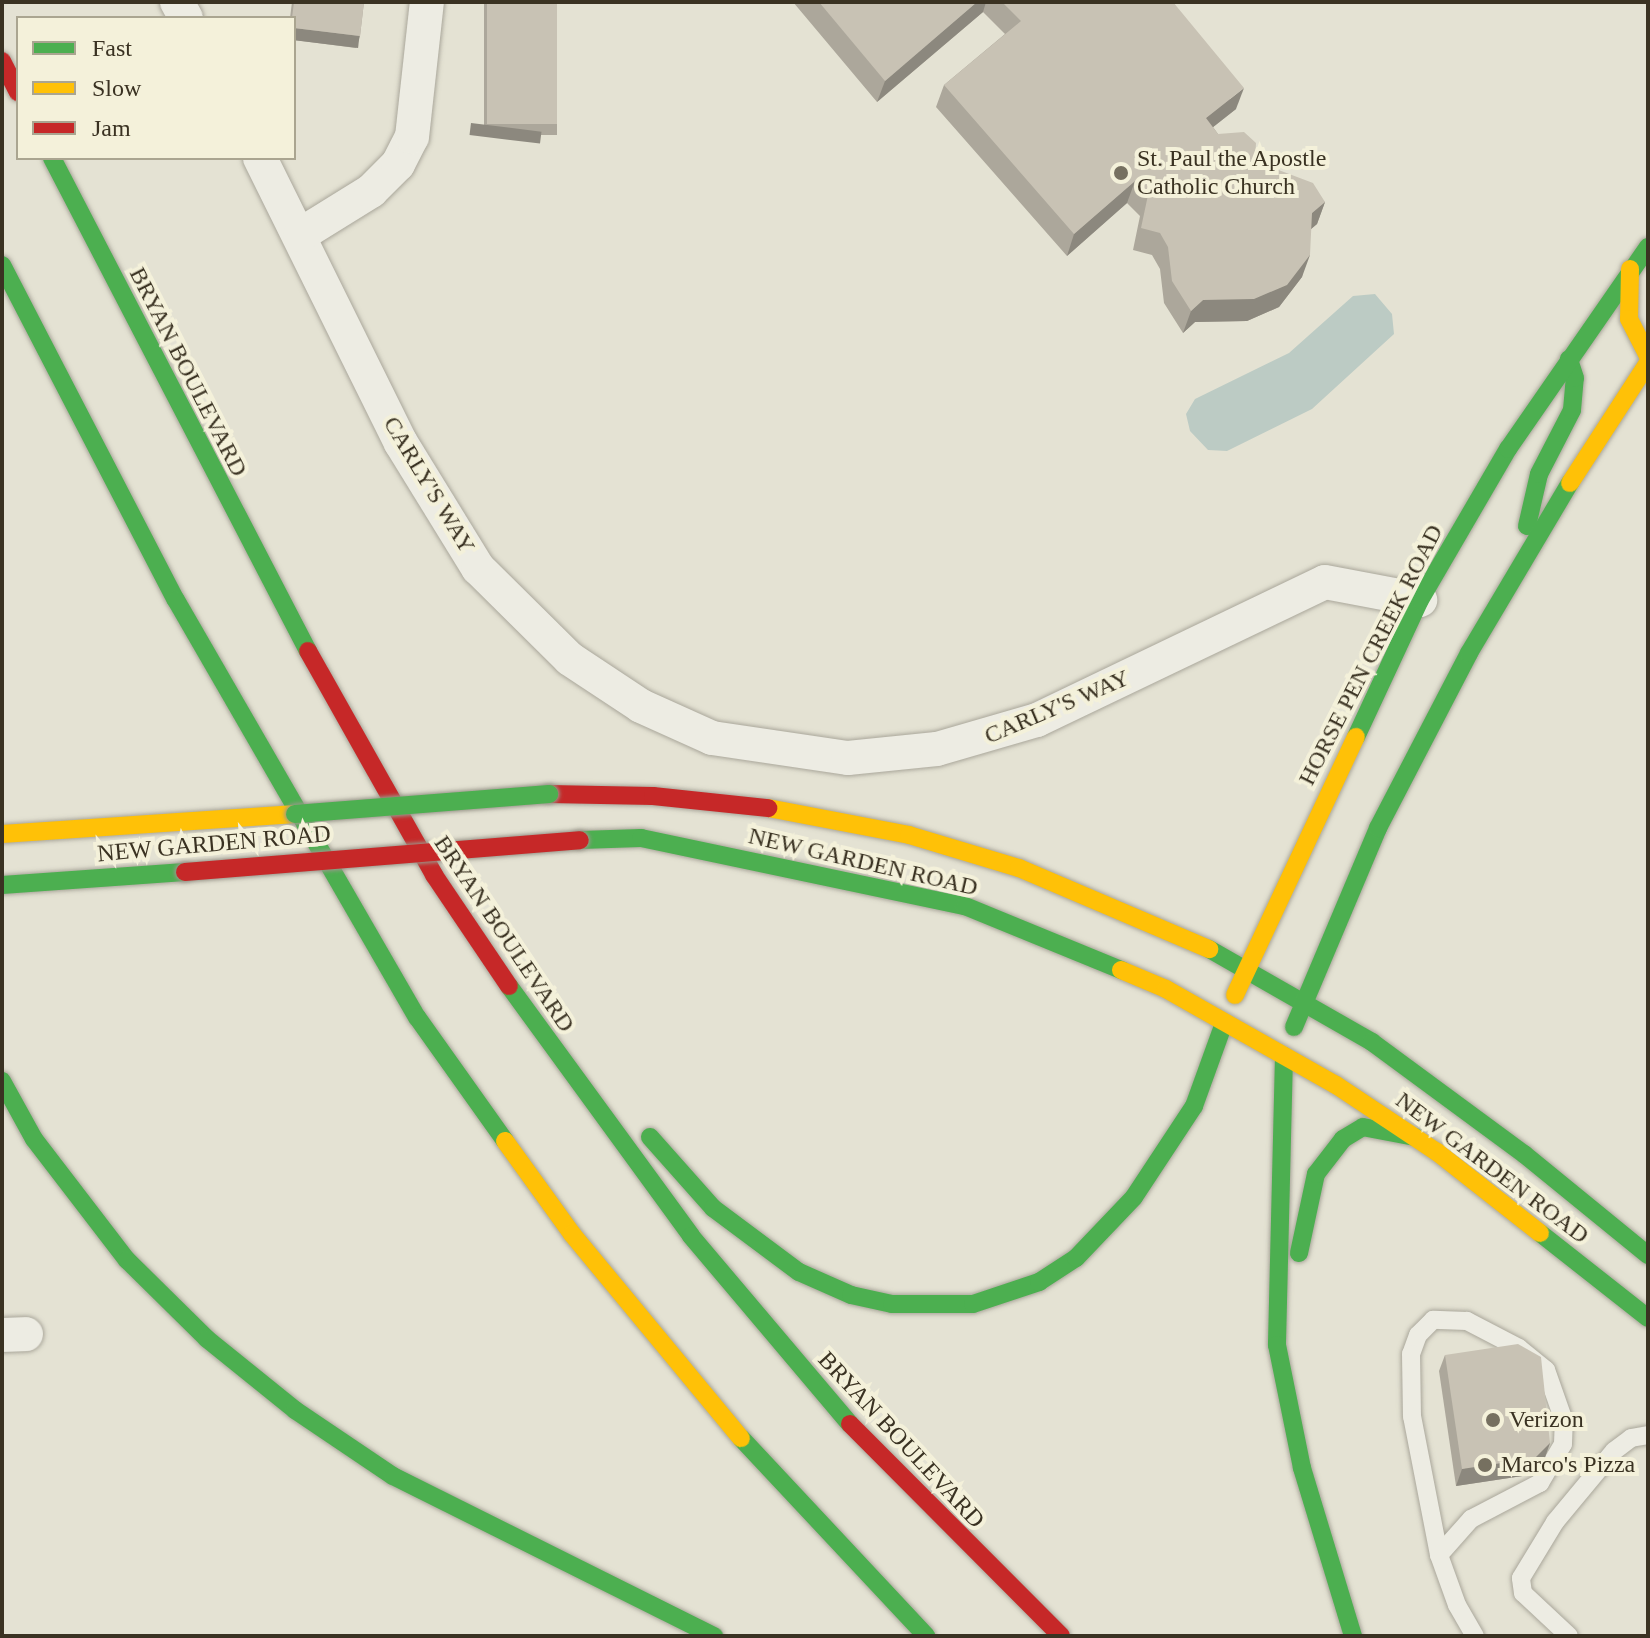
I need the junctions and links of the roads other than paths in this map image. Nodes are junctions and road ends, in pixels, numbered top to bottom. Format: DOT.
graph roads {
  1 [pos="427,2"];
  2 [pos="2,61"];
  3 [pos="16,88"];
  4 [pos="53,160"];
  5 [pos="261,160"];
  6 [pos="300,235"];
  7 [pos="1648,247"];
  8 [pos="2,265"];
  9 [pos="1630,269"];
  10 [pos="1648,356"];
  11 [pos="1569,359"];
  12 [pos="1648,363"];
  13 [pos="1516,570"];
  14 [pos="1420,600"];
  15 [pos="2,834"];
  16 [pos="434,875"];
  17 [pos="2,885"];
  18 [pos="1246,966"];
  19 [pos="1304,999"];
  20 [pos="1224,1023"];
  21 [pos="582,1052"];
  22 [pos="1284,1056"];
  23 [pos="2,1081"];
  24 [pos="641,1125"];
  25 [pos="1415,1137"];
  26 [pos="1648,1255"];
  27 [pos="1278,1307"];
  28 [pos="1648,1318"];
  29 [pos="1648,1435"];
  30 [pos="1439,1555"];
  31 [pos="714,1636"];
  32 [pos="926,1636"];
  33 [pos="1061,1636"];
  34 [pos="1353,1636"];
  35 [pos="1475,1636"];
  36 [pos="1569,1636"];
  1 -- 6 [label="street"];
  2 -- 3 [label="main road"];
  4 -- 16 [label="main road, BRYAN BOULEVARD"];
  5 -- 6 [label="street, CARLY'S WAY"];
  6 -- 14 [label="street, CARLY'S WAY"];
  7 -- 9 [label="main road, HORSE PEN CREEK ROAD"];
  8 -- 32 [label="main road"];
  9 -- 10 [label="main road"];
  9 -- 11 [label="main road, HORSE PEN CREEK ROAD"];
  11 -- 13 [label="main road"];
  11 -- 14 [label="main road, HORSE PEN CREEK ROAD"];
  12 -- 13 [label="main road"];
  13 -- 19 [label="main road"];
  14 -- 18 [label="main road, HORSE PEN CREEK ROAD"];
  15 -- 18 [label="main road, NEW GARDEN ROAD, bridge"];
  16 -- 21 [label="main road"];
  16 -- 33 [label="main road, BRYAN BOULEVARD"];
  17 -- 20 [label="main road, NEW GARDEN ROAD, bridge"];
  18 -- 19 [label="main road, NEW GARDEN ROAD"];
  18 -- 20 [label="main road, HORSE PEN CREEK ROAD"];
  19 -- 22 [label="main road"];
  19 -- 26 [label="main road, NEW GARDEN ROAD"];
  20 -- 22 [label="main road, NEW GARDEN ROAD"];
  20 -- 24 [label="main road, HORSE PEN CREEK ROAD"];
  22 -- 25 [label="main road, NEW GARDEN ROAD"];
  22 -- 27 [label="main road"];
  23 -- 31 [label="main road"];
  25 -- 27 [label="main road"];
  25 -- 28 [label="main road, NEW GARDEN ROAD"];
  27 -- 34 [label="main road"];
  29 -- 36 [label="lane"];
  30 -- 30 [label="lane"];
  30 -- 35 [label="lane"];
}
